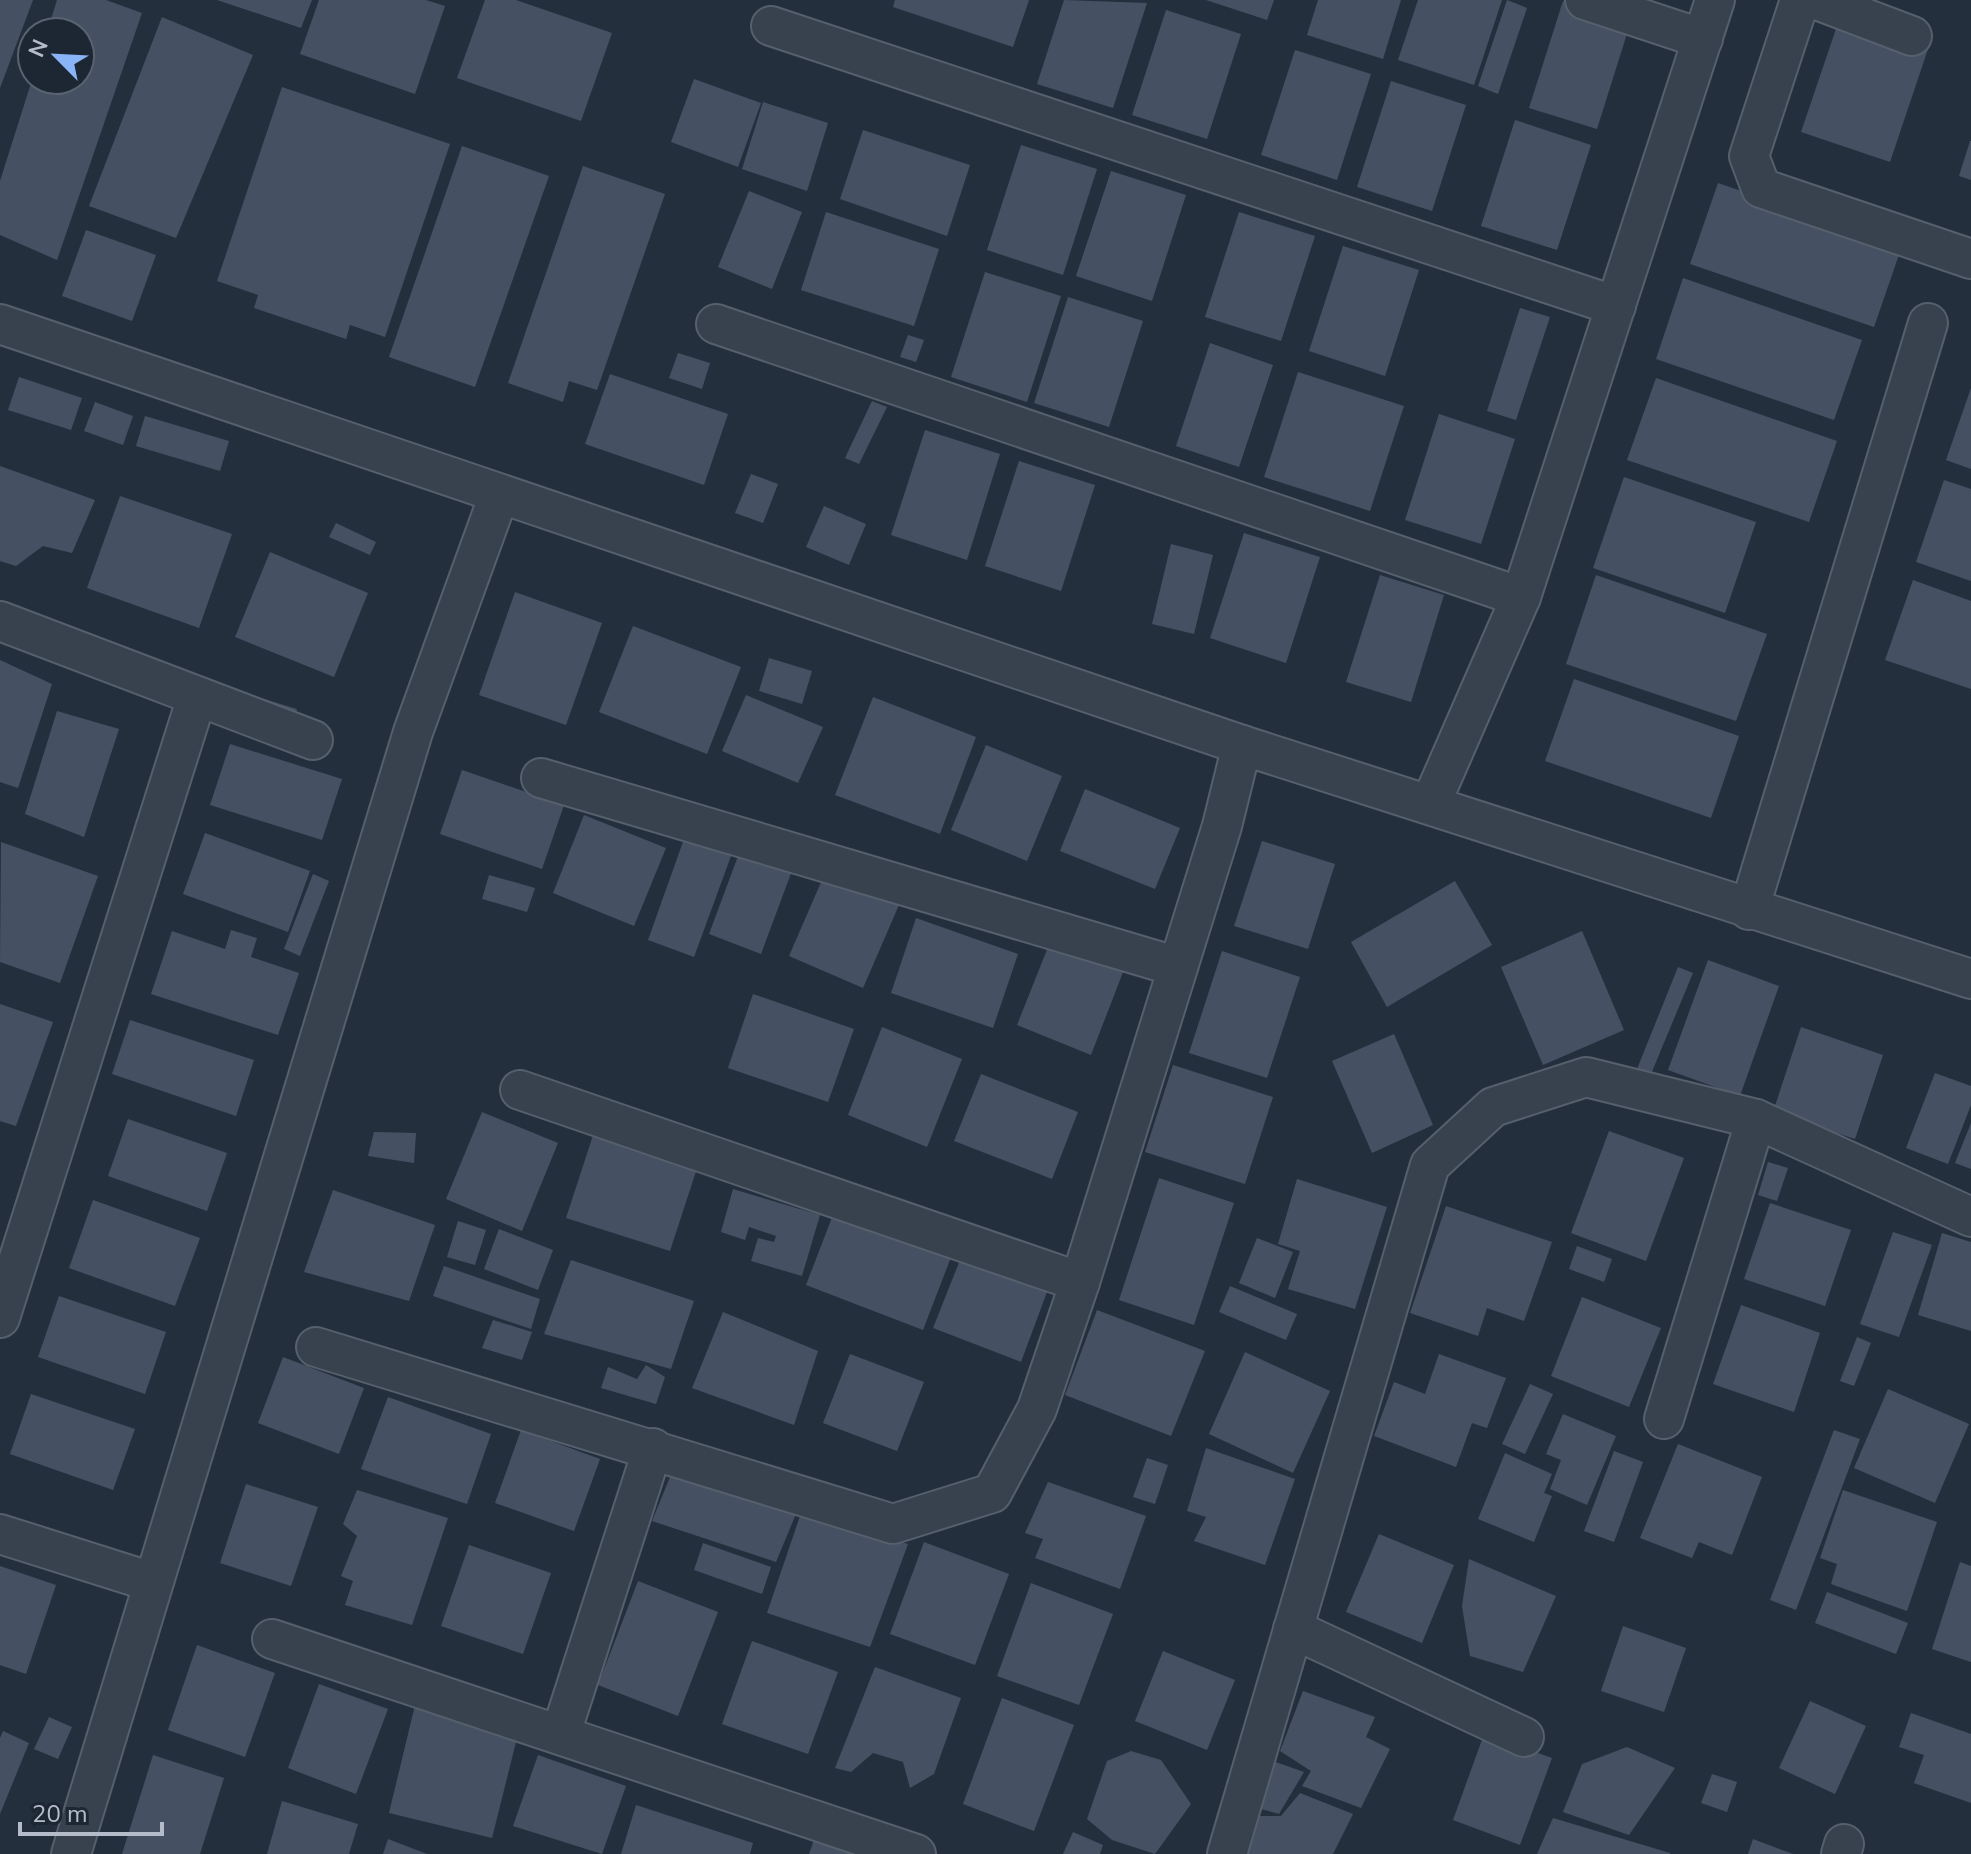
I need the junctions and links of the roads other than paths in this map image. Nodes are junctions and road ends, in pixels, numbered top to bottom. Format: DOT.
graph roads {
  1 [pos="1585,0"];
  2 [pos="1715,0"];
  3 [pos="1800,0"];
  4 [pos="1817,0"];
  5 [pos="771,26"];
  6 [pos="1912,36"];
  7 [pos="1703,39"];
  8 [pos="1971,259"];
  9 [pos="1616,306"];
  10 [pos="1928,323"];
  11 [pos="0,324"];
  12 [pos="716,324"];
  13 [pos="499,495"];
  14 [pos="1521,597"];
  15 [pos="0,621"];
  16 [pos="197,697"];
  17 [pos="313,740"];
  18 [pos="1242,745"];
  19 [pos="541,778"];
  20 [pos="1431,803"];
  21 [pos="1749,910"];
  22 [pos="1178,967"];
  23 [pos="1971,979"];
  24 [pos="520,1090"];
  25 [pos="1756,1119"];
  26 [pos="1971,1217"];
  27 [pos="1080,1282"];
  28 [pos="0,1318"];
  29 [pos="316,1347"];
  30 [pos="1664,1419"];
  31 [pos="653,1448"];
  32 [pos="0,1534"];
  33 [pos="152,1582"];
  34 [pos="1293,1629"];
  35 [pos="272,1639"];
  36 [pos="561,1733"];
  37 [pos="1524,1737"];
  38 [pos="71,1854"];
  39 [pos="916,1854"];
  40 [pos="1227,1854"];
  1 -- 7 [label="street"];
  2 -- 7 [label="street"];
  3 -- 8 [label="street"];
  4 -- 6 [label="street"];
  5 -- 9 [label="street"];
  7 -- 9 [label="street"];
  9 -- 14 [label="street"];
  10 -- 21 [label="street"];
  11 -- 13 [label="street"];
  12 -- 14 [label="street"];
  13 -- 18 [label="street"];
  13 -- 33 [label="street"];
  14 -- 20 [label="street"];
  15 -- 16 [label="street"];
  16 -- 17 [label="street"];
  16 -- 28 [label="street"];
  18 -- 20 [label="street"];
  18 -- 22 [label="street"];
  19 -- 22 [label="street"];
  20 -- 21 [label="street"];
  21 -- 23 [label="street"];
  22 -- 27 [label="street"];
  24 -- 27 [label="street"];
  25 -- 26 [label="street"];
  25 -- 30 [label="street"];
  25 -- 34 [label="street"];
  27 -- 31 [label="street"];
  29 -- 31 [label="street"];
  31 -- 36 [label="street"];
  32 -- 33 [label="street"];
  33 -- 38 [label="street"];
  34 -- 37 [label="street"];
  34 -- 40 [label="street"];
  35 -- 36 [label="street"];
  36 -- 39 [label="street"];
}
